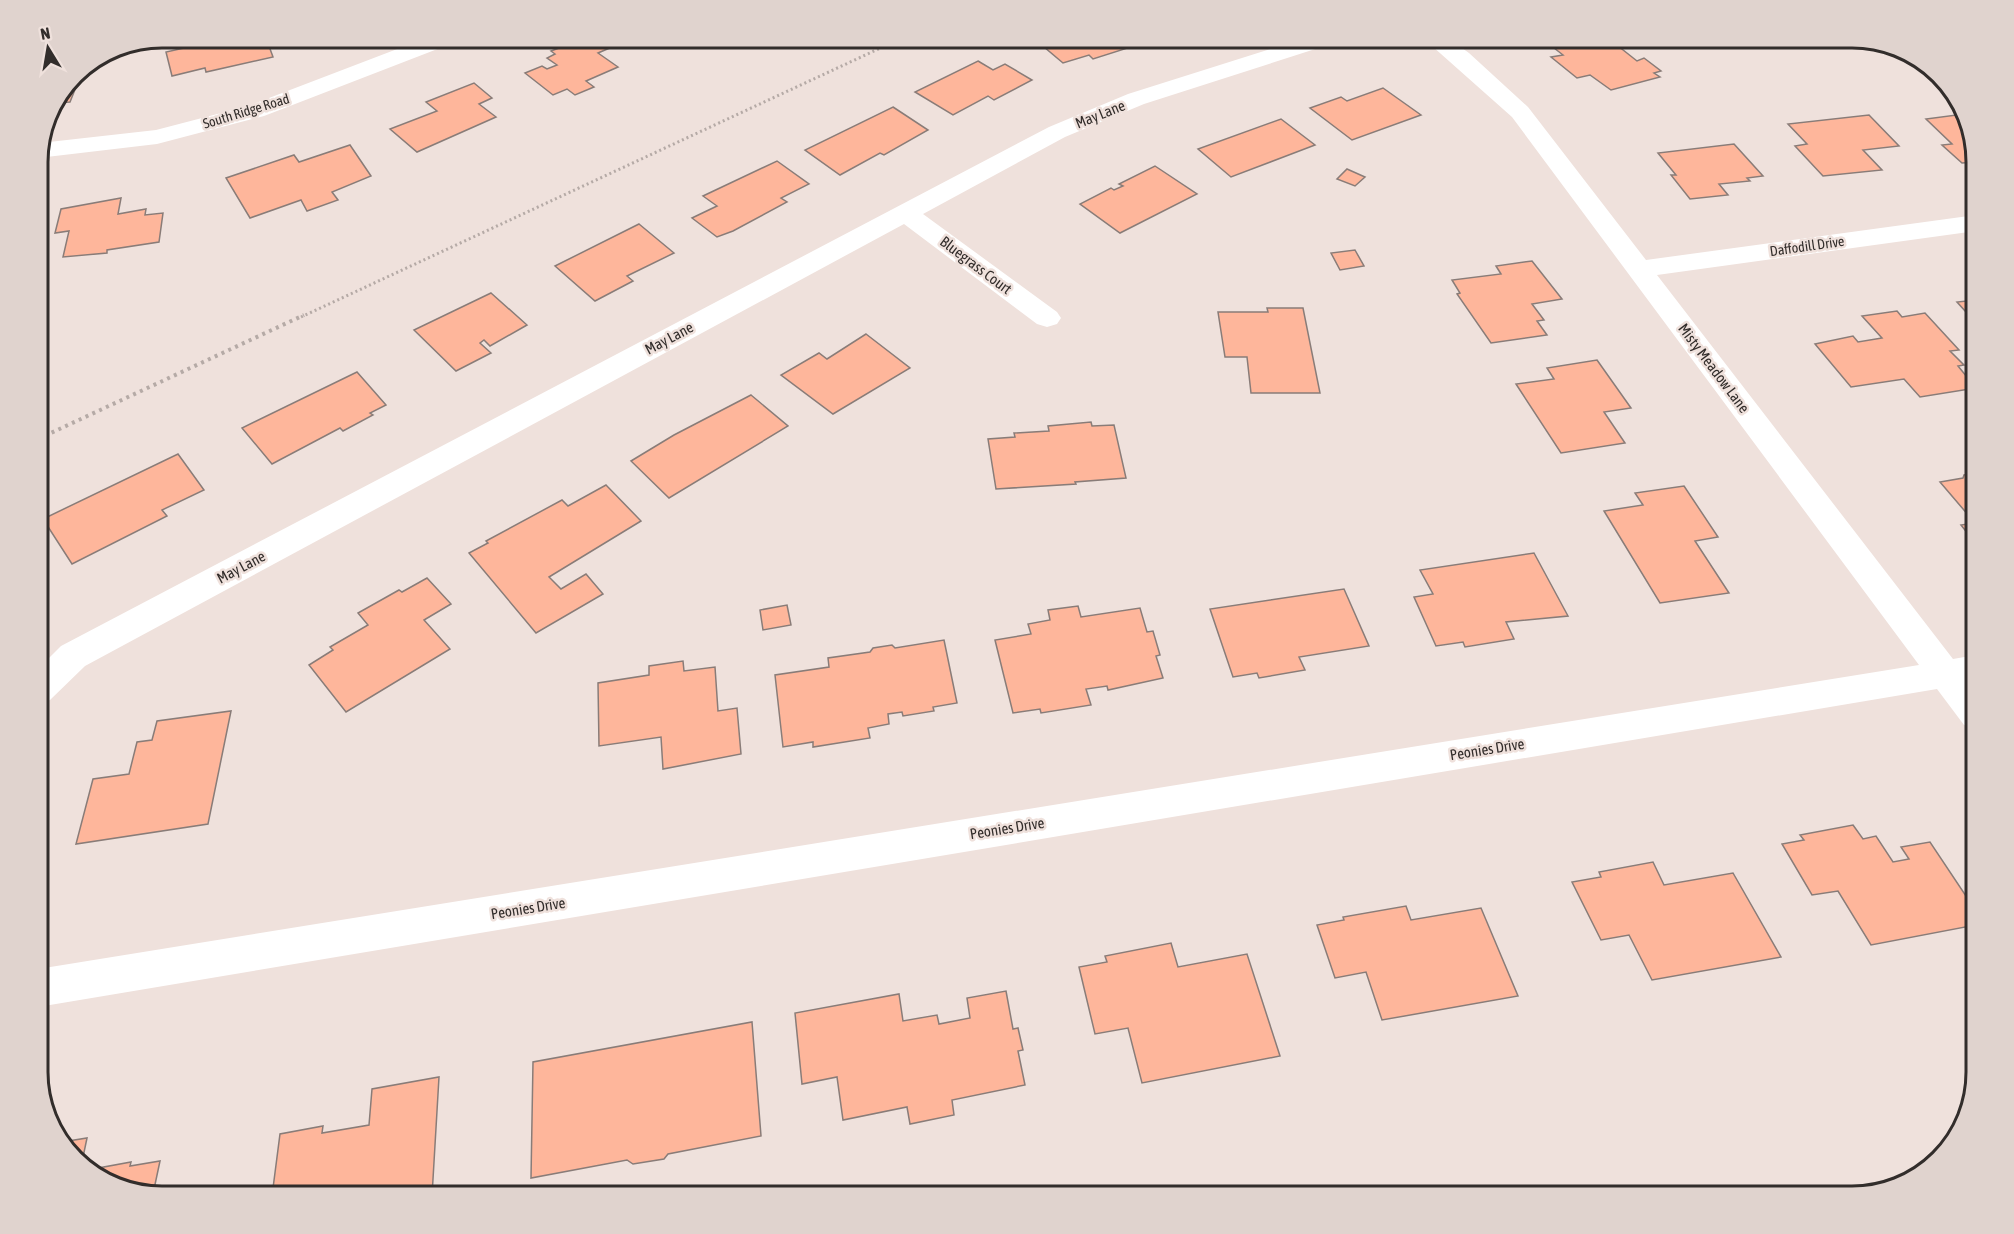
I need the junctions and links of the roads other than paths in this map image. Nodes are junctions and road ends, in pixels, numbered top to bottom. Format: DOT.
graph roads {
  1 [pos="419,48"];
  2 [pos="1295,48"];
  3 [pos="1448,48"];
  4 [pos="49,150"];
  5 [pos="906,213"];
  6 [pos="1966,224"];
  7 [pos="1639,269"];
  8 [pos="1047,318"];
  9 [pos="1961,671"];
  10 [pos="48,680"];
  11 [pos="1966,686"];
  12 [pos="48,986"];
  1 -- 4 [label="street, South Ridge Road"];
  2 -- 5 [label="street, May Lane"];
  3 -- 7 [label="street, Misty Meadow Lane"];
  5 -- 8 [label="street, Bluegrass Court"];
  5 -- 10 [label="street, May Lane"];
  6 -- 7 [label="street, Daffodill Drive"];
  7 -- 9 [label="street, Misty Meadow Lane"];
  9 -- 11 [label="street, Misty Meadow Lane"];
  9 -- 12 [label="street, Peonies Drive"];
}
